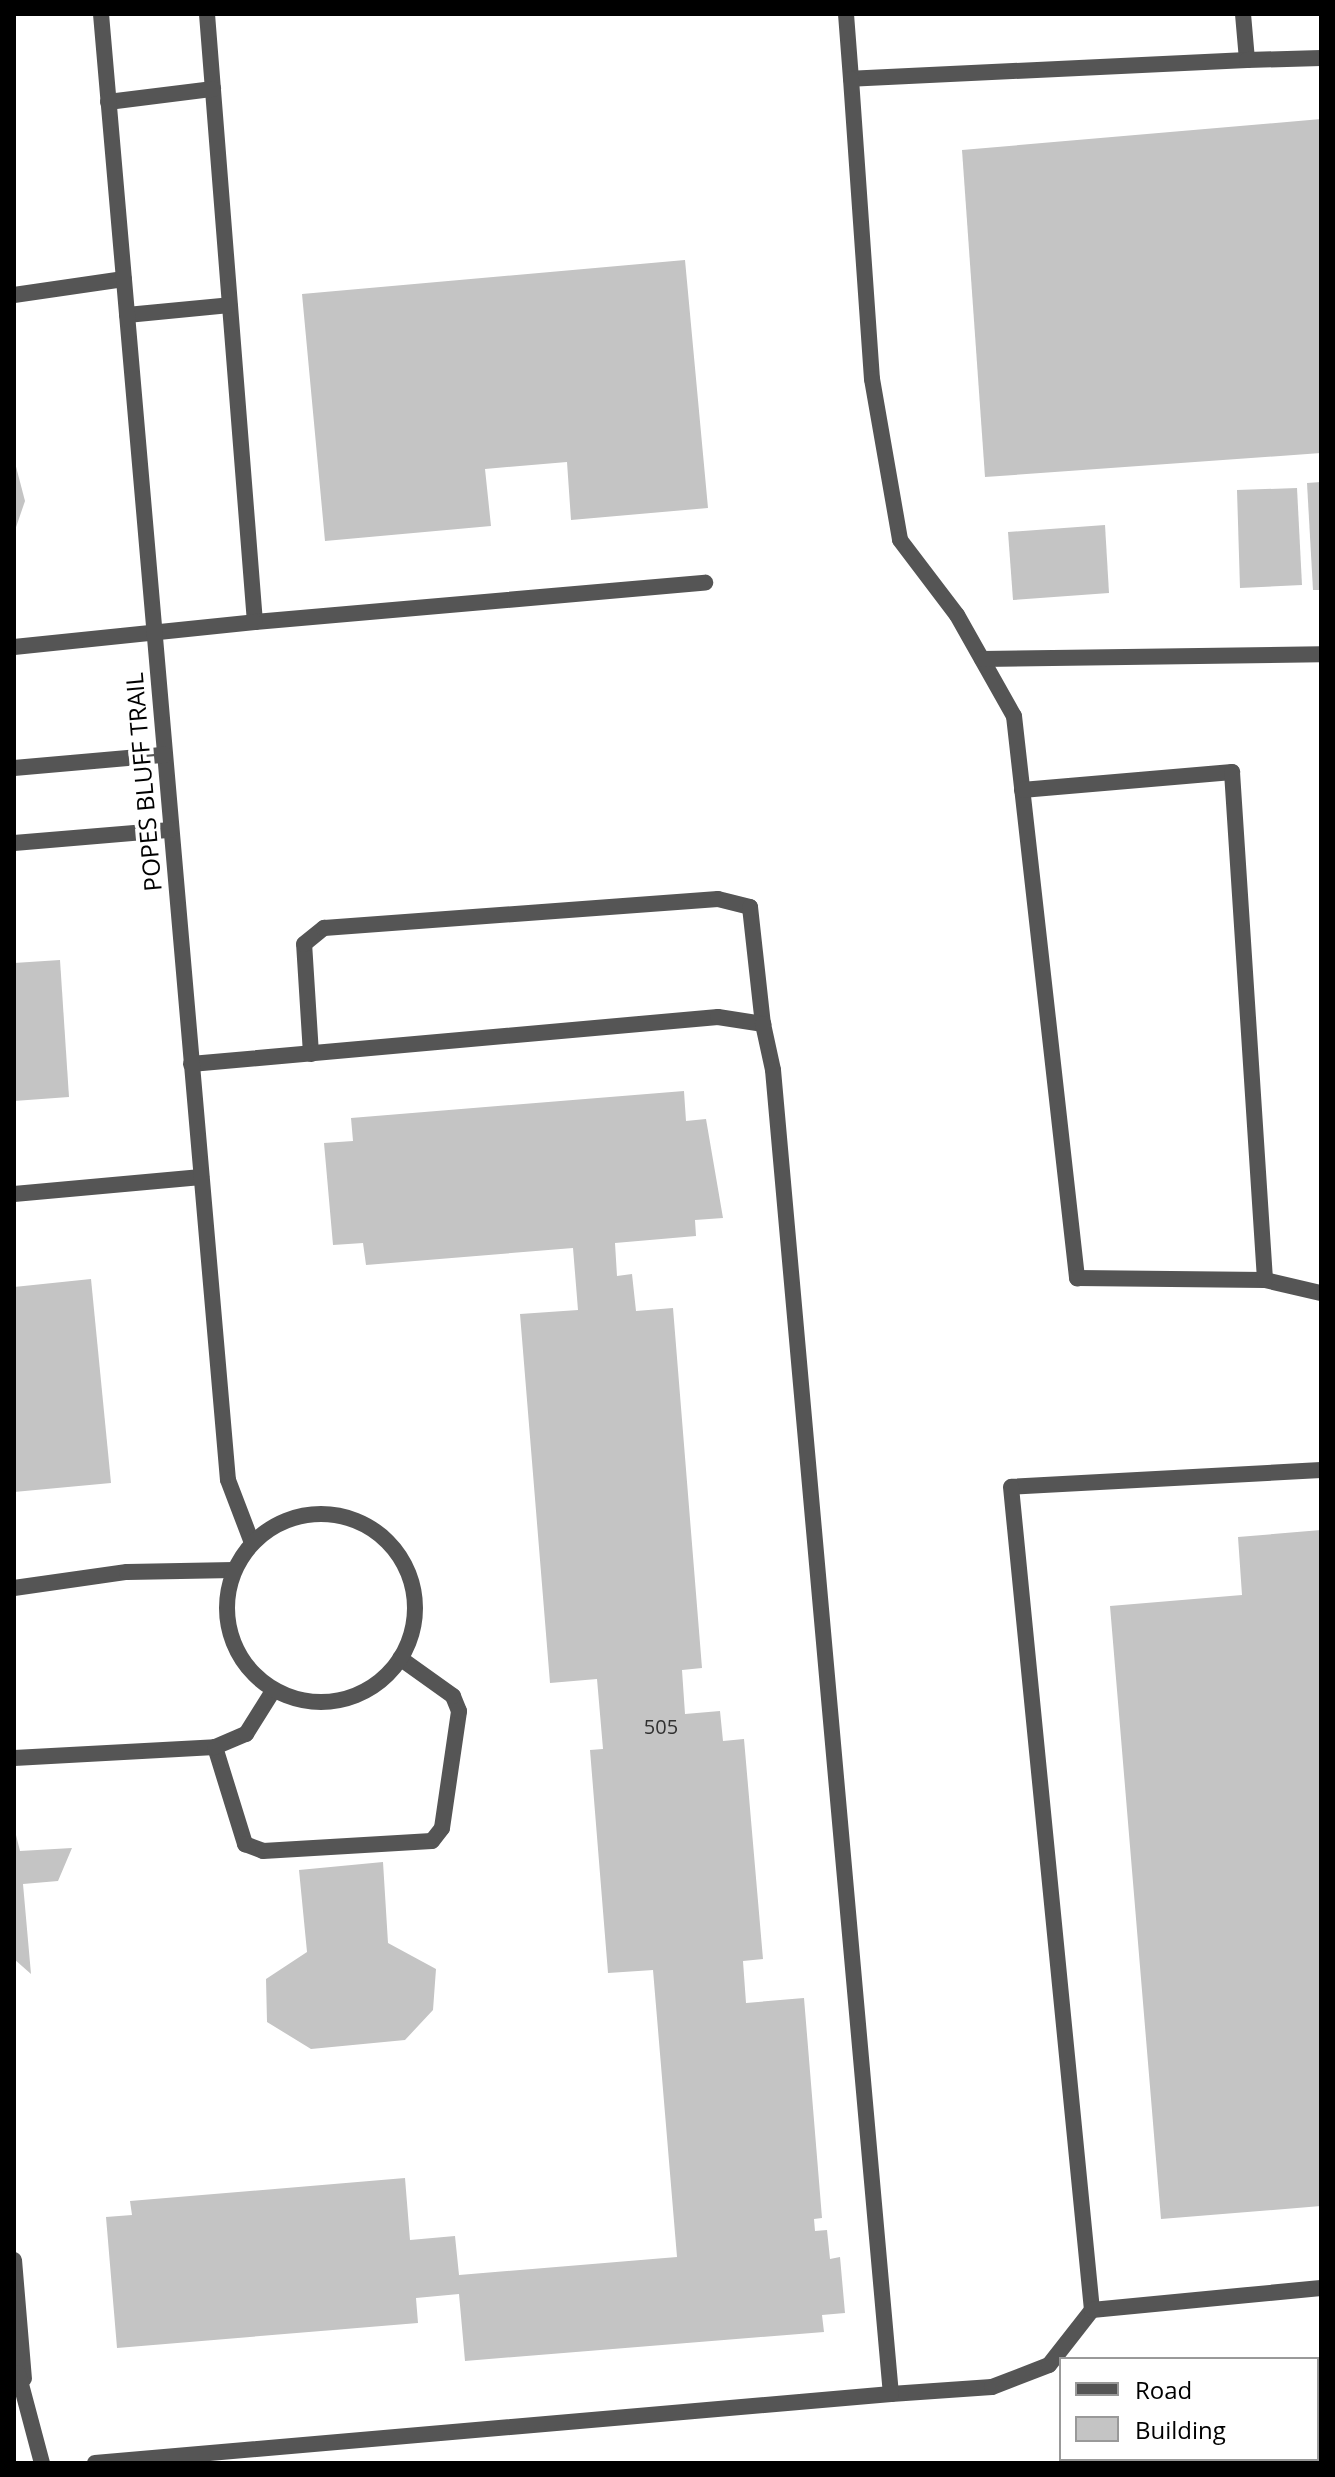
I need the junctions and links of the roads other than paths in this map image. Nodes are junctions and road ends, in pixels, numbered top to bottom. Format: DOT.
graph roads {
  1 [pos="101,14"];
  2 [pos="207,14"];
  3 [pos="846,14"];
  4 [pos="1243,14"];
  5 [pos="1321,58"];
  6 [pos="1247,60"];
  7 [pos="851,79"];
  8 [pos="213,89"];
  9 [pos="108,102"];
  10 [pos="124,279"];
  11 [pos="14,295"];
  12 [pos="230,305"];
  13 [pos="127,315"];
  14 [pos="705,583"];
  15 [pos="255,622"];
  16 [pos="154,631"];
  17 [pos="14,647"];
  18 [pos="1321,654"];
  19 [pos="982,659"];
  20 [pos="164,755"];
  21 [pos="14,768"];
  22 [pos="1022,790"];
  23 [pos="170,830"];
  24 [pos="14,843"];
  25 [pos="763,1024"];
  26 [pos="311,1054"];
  27 [pos="191,1064"];
  28 [pos="201,1177"];
  29 [pos="14,1194"];
  30 [pos="1265,1280"];
  31 [pos="1321,1293"];
  32 [pos="1321,1470"];
  33 [pos="252,1543"];
  34 [pos="234,1570"];
  35 [pos="14,1588"];
  36 [pos="400,1658"];
  37 [pos="273,1691"];
  38 [pos="215,1747"];
  39 [pos="14,1758"];
  40 [pos="14,2260"];
  41 [pos="1321,2288"];
  42 [pos="1092,2310"];
  43 [pos="19,2374"];
  44 [pos="891,2394"];
  45 [pos="42,2463"];
  46 [pos="95,2463"];
  1 -- 9 [label="street, POPES BLUFF TRAIL"];
  2 -- 8 [label="street"];
  3 -- 7 [label="street"];
  4 -- 6 [label="street"];
  5 -- 6 [label="street"];
  6 -- 7 [label="street"];
  7 -- 19 [label="street"];
  8 -- 9 [label="street"];
  8 -- 12 [label="street"];
  9 -- 10 [label="street, POPES BLUFF TRAIL"];
  10 -- 11 [label="street"];
  10 -- 13 [label="street, POPES BLUFF TRAIL"];
  12 -- 13 [label="street"];
  12 -- 15 [label="street"];
  13 -- 16 [label="street, POPES BLUFF TRAIL"];
  14 -- 15 [label="street"];
  15 -- 16 [label="street"];
  16 -- 17 [label="street"];
  16 -- 20 [label="street, POPES BLUFF TRAIL"];
  18 -- 19 [label="street"];
  19 -- 22 [label="street"];
  20 -- 21 [label="street"];
  20 -- 23 [label="street, POPES BLUFF TRAIL"];
  22 -- 30 [label="street"];
  22 -- 30 [label="street"];
  23 -- 24 [label="street"];
  23 -- 27 [label="street, POPES BLUFF TRAIL"];
  25 -- 26 [label="street"];
  25 -- 26 [label="street"];
  25 -- 44 [label="street"];
  26 -- 27 [label="street"];
  27 -- 28 [label="street, POPES BLUFF TRAIL"];
  28 -- 29 [label="street"];
  28 -- 33 [label="street, POPES BLUFF TRAIL"];
  30 -- 31 [label="street"];
  32 -- 42 [label="street"];
  33 -- 34 [label="street"];
  33 -- 36 [label="street"];
  34 -- 35 [label="street"];
  34 -- 37 [label="street"];
  36 -- 37 [label="street"];
  36 -- 38 [label="street"];
  37 -- 38 [label="street"];
  38 -- 39 [label="street"];
  40 -- 43 [label="street"];
  41 -- 42 [label="street"];
  42 -- 44 [label="street"];
  43 -- 45 [label="street"];
  44 -- 46 [label="street"];
}
